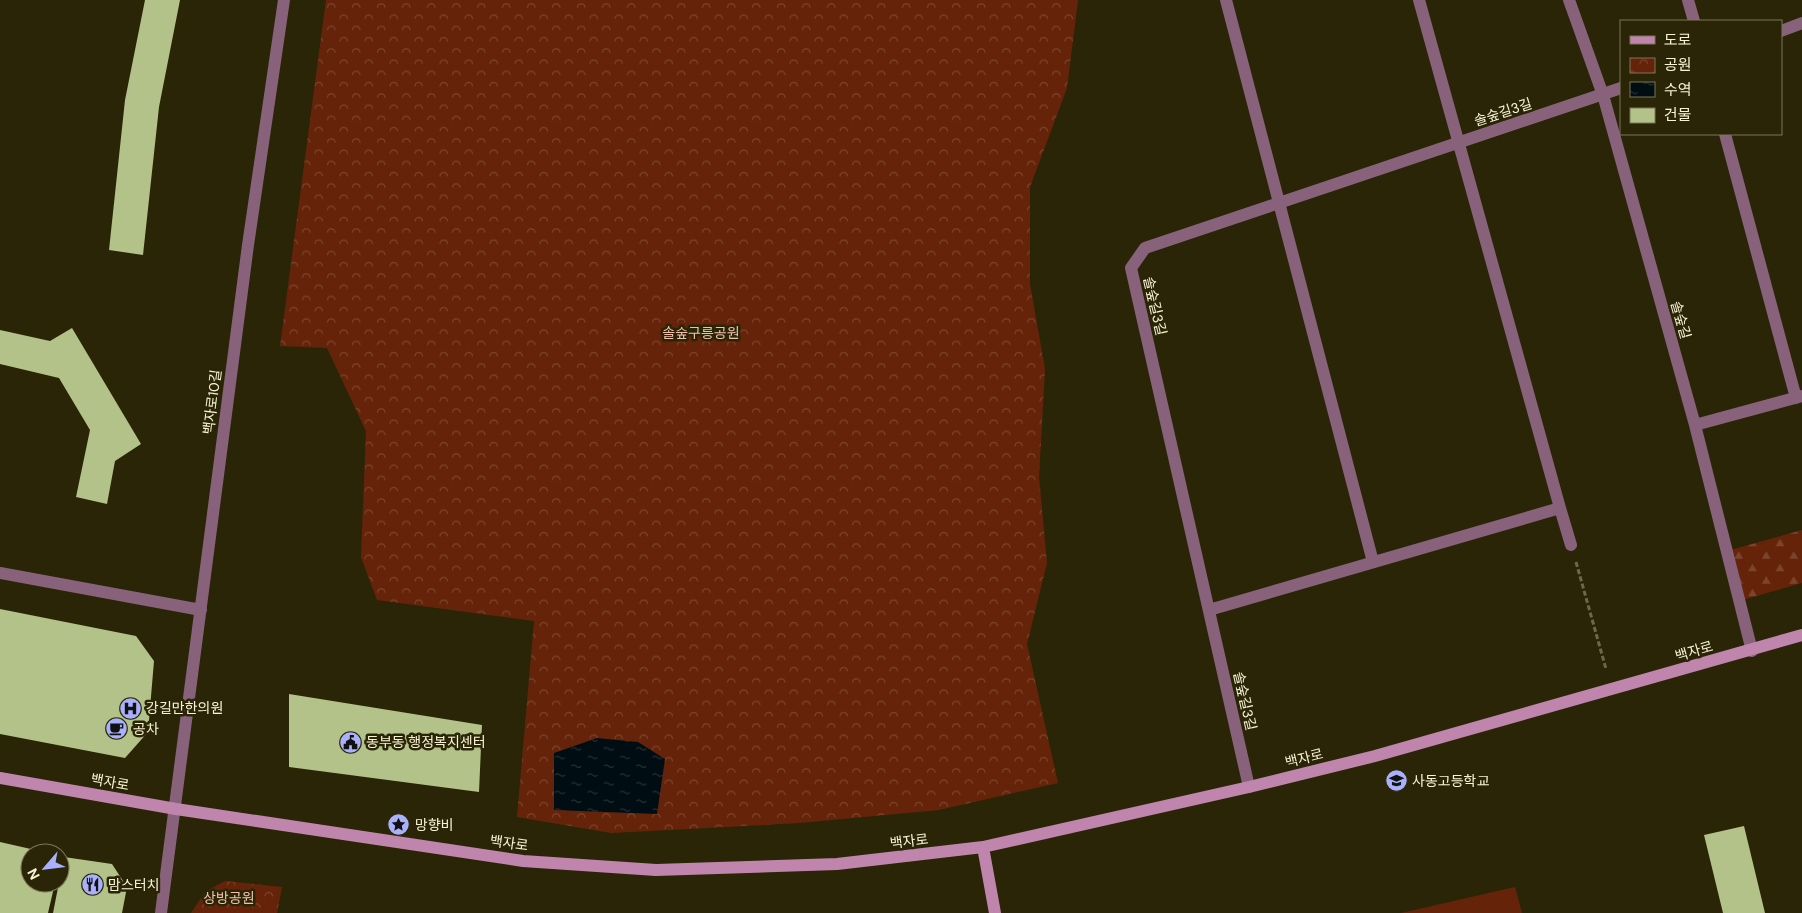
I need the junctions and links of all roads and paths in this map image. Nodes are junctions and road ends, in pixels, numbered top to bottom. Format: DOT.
graph roads {
  1 [pos="284,0"];
  2 [pos="1226,0"];
  3 [pos="1419,0"];
  4 [pos="1569,0"];
  5 [pos="1688,0"];
  6 [pos="1694,20"];
  7 [pos="1802,23"];
  8 [pos="1782,31"];
  9 [pos="1620,88"];
  10 [pos="1603,94"];
  11 [pos="1725,135"];
  12 [pos="1458,143"];
  13 [pos="1279,204"];
  14 [pos="1799,397"];
  15 [pos="1695,425"];
  16 [pos="1560,508"];
  17 [pos="1571,545"];
  18 [pos="1373,562"];
  19 [pos="0,573"];
  20 [pos="201,610"];
  21 [pos="1209,610"];
  22 [pos="1802,635"];
  23 [pos="1752,651"];
  24 [pos="1612,690"];
  25 [pos="0,778"];
  26 [pos="1249,787"];
  27 [pos="176,809"];
  28 [pos="984,847"];
  29 [pos="161,913"];
  30 [pos="995,913"];
  1 -- 20 [label="street, 백자로10길"];
  2 -- 13 [label="street"];
  3 -- 12 [label="street"];
  4 -- 10 [label="street, 솔숲길"];
  5 -- 6 [label="street"];
  7 -- 8 [label="street"];
  9 -- 10 [label="street, 솔숲길3길"];
  10 -- 12 [label="street, 솔숲길3길"];
  10 -- 15 [label="street, 솔숲길"];
  11 -- 14 [label="street"];
  12 -- 13 [label="street, 솔숲길3길"];
  12 -- 16 [label="street"];
  13 -- 18 [label="street"];
  13 -- 21 [label="street, 솔숲길3길"];
  14 -- 15 [label="street"];
  15 -- 23 [label="street, 솔숲길"];
  16 -- 17 [label="street"];
  16 -- 18 [label="street"];
  17 -- 24 [label="path"];
  18 -- 21 [label="street"];
  19 -- 20 [label="street"];
  20 -- 27 [label="street, 백자로10길"];
  21 -- 26 [label="street, 솔숲길3길"];
  22 -- 23 [label="street, 백자로"];
  23 -- 24 [label="street, 백자로"];
  24 -- 26 [label="street, 백자로"];
  25 -- 27 [label="street, 백자로"];
  26 -- 28 [label="street, 백자로"];
  27 -- 28 [label="street, 백자로"];
  27 -- 29 [label="street, 백자로10길"];
  28 -- 30 [label="street"];
}
